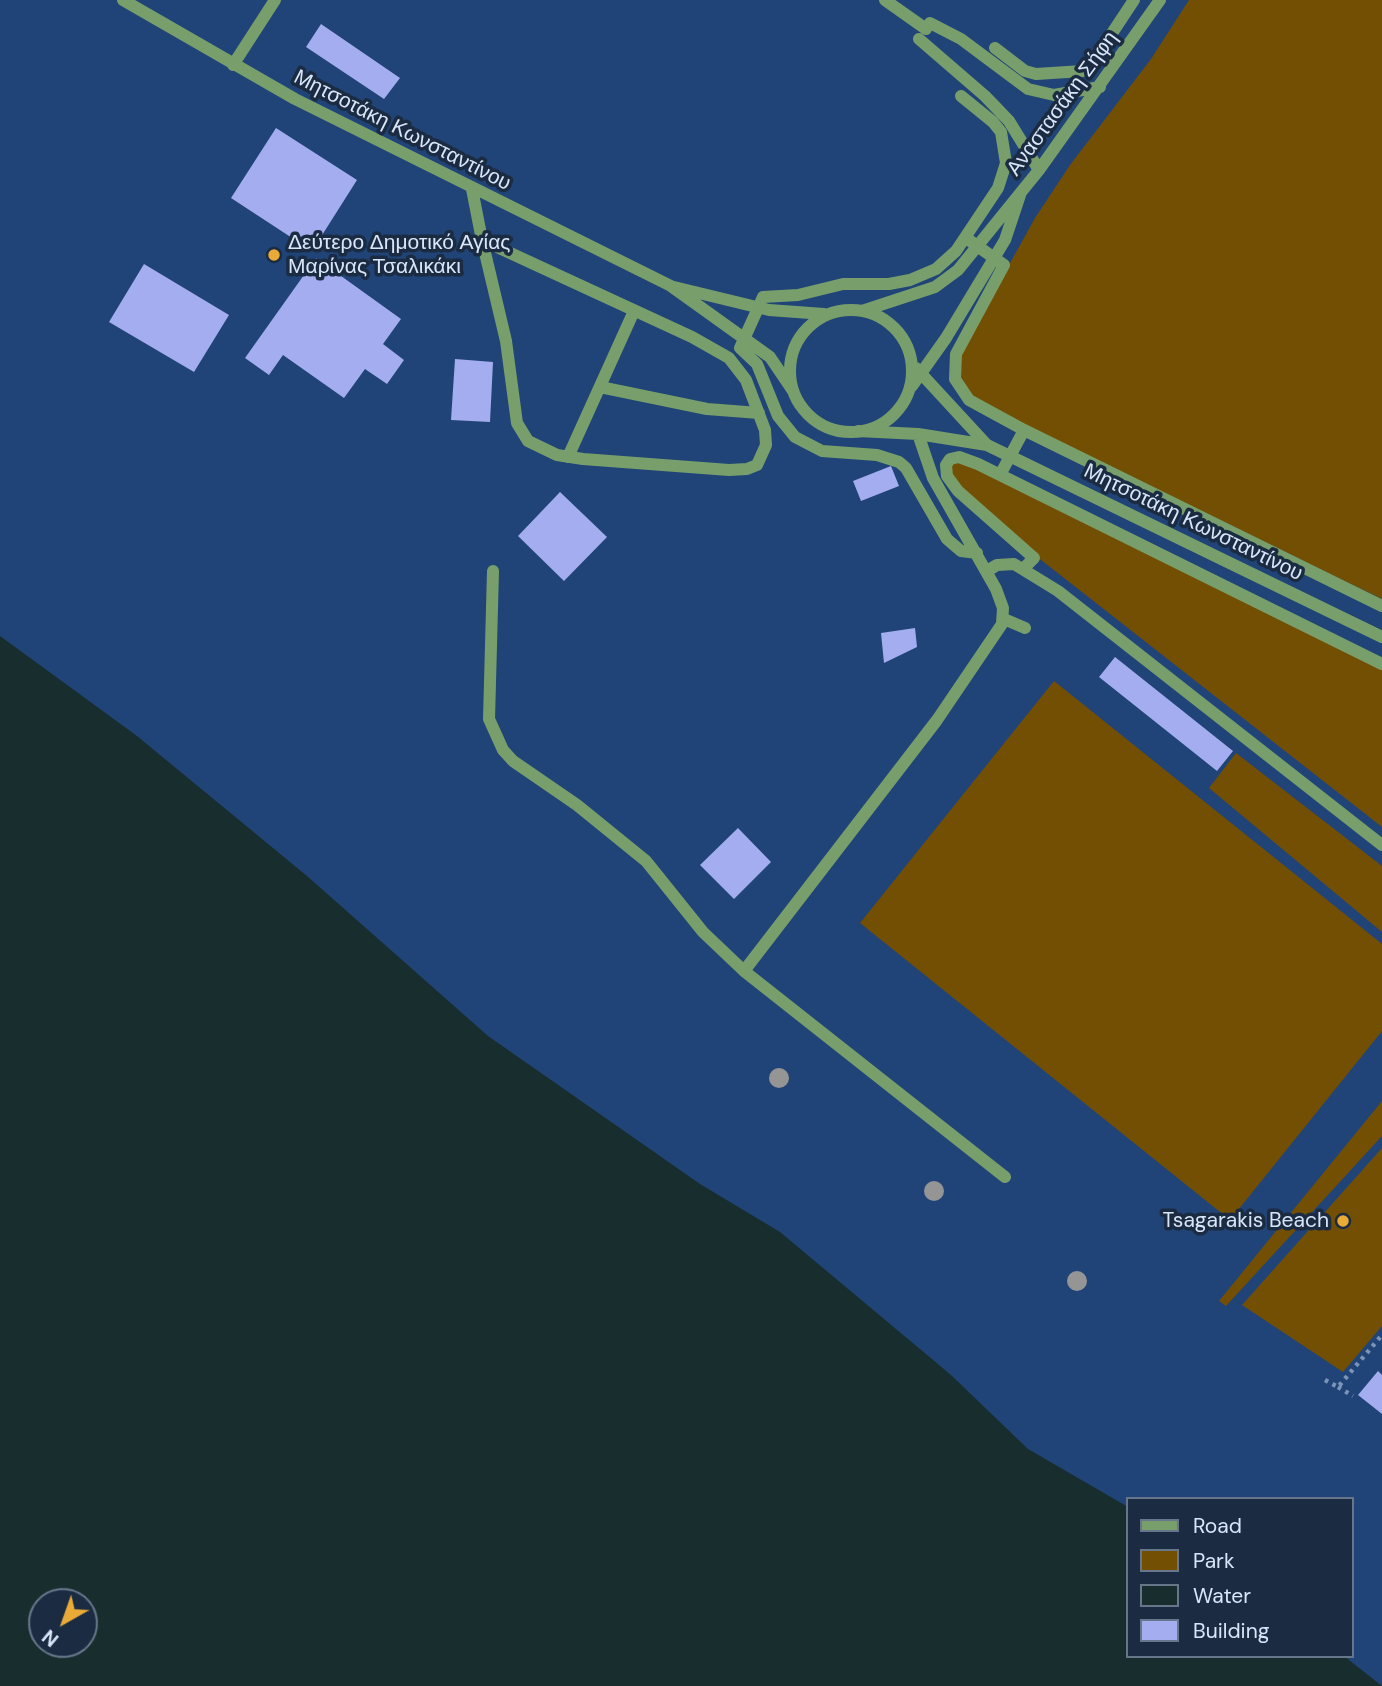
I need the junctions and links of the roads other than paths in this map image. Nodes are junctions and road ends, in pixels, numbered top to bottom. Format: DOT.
graph roads {
  1 [pos="122,0"];
  2 [pos="275,0"];
  3 [pos="884,0"];
  4 [pos="1134,0"];
  5 [pos="1160,0"];
  6 [pos="925,31"];
  7 [pos="995,48"];
  8 [pos="233,65"];
  9 [pos="1100,87"];
  10 [pos="961,96"];
  11 [pos="1039,170"];
  12 [pos="472,189"];
  13 [pos="1020,195"];
  14 [pos="482,240"];
  15 [pos="972,242"];
  16 [pos="995,258"];
  17 [pos="671,286"];
  18 [pos="758,308"];
  19 [pos="634,310"];
  20 [pos="862,311"];
  21 [pos="827,314"];
  22 [pos="745,337"];
  23 [pos="916,369"];
  24 [pos="600,387"];
  25 [pos="793,391"];
  26 [pos="759,413"];
  27 [pos="1024,430"];
  28 [pos="859,431"];
  29 [pos="918,434"];
  30 [pos="987,445"];
  31 [pos="1011,456"];
  32 [pos="568,457"];
  33 [pos="1000,475"];
  34 [pos="976,553"];
  35 [pos="1024,568"];
  36 [pos="493,571"];
  37 [pos="987,571"];
  38 [pos="1382,606"];
  39 [pos="1003,619"];
  40 [pos="1025,628"];
  41 [pos="1382,638"];
  42 [pos="1382,664"];
  43 [pos="1382,845"];
  44 [pos="744,971"];
  45 [pos="1005,1177"];
  1 -- 8 [label="street, Μητσοτάκη Κωνσταντίνου"];
  2 -- 8 [label="street"];
  3 -- 6 [label="street"];
  4 -- 7 [label="street"];
  5 -- 9 [label="street, Αναστασάκη Σήφη"];
  6 -- 9 [label="street"];
  6 -- 11 [label="street"];
  8 -- 12 [label="street, Μητσοτάκη Κωνσταντίνου"];
  9 -- 11 [label="street, Αναστασάκη Σήφη"];
  10 -- 15 [label="street"];
  11 -- 13 [label="street, Αναστασάκη Σήφη"];
  12 -- 14 [label="street"];
  12 -- 17 [label="street, Μητσοτάκη Κωνσταντίνου"];
  13 -- 15 [label="street"];
  13 -- 16 [label="street"];
  14 -- 19 [label="street"];
  14 -- 32 [label="street"];
  15 -- 16 [label="street"];
  15 -- 18 [label="street"];
  15 -- 20 [label="street"];
  16 -- 23 [label="street"];
  16 -- 27 [label="street"];
  17 -- 18 [label="street"];
  17 -- 22 [label="street"];
  18 -- 21 [label="street"];
  18 -- 22 [label="street"];
  19 -- 24 [label="street"];
  19 -- 26 [label="street"];
  20 -- 21 [label="street"];
  20 -- 23 [label="street"];
  21 -- 25 [label="street"];
  22 -- 25 [label="street"];
  22 -- 34 [label="street"];
  23 -- 28 [label="street"];
  23 -- 30 [label="street"];
  24 -- 26 [label="street"];
  24 -- 32 [label="street"];
  25 -- 28 [label="street"];
  26 -- 32 [label="street"];
  27 -- 31 [label="street"];
  27 -- 38 [label="street"];
  28 -- 29 [label="street"];
  29 -- 30 [label="street"];
  29 -- 34 [label="street"];
  30 -- 31 [label="street, Μητσοτάκη Κωνσταντίνου"];
  31 -- 33 [label="street"];
  31 -- 41 [label="street, Μητσοτάκη Κωνσταντίνου"];
  33 -- 35 [label="street"];
  33 -- 42 [label="street"];
  34 -- 37 [label="street"];
  35 -- 37 [label="street"];
  35 -- 43 [label="street"];
  36 -- 44 [label="street"];
  37 -- 39 [label="street"];
  39 -- 40 [label="street"];
  39 -- 44 [label="street"];
  44 -- 45 [label="street"];
}
